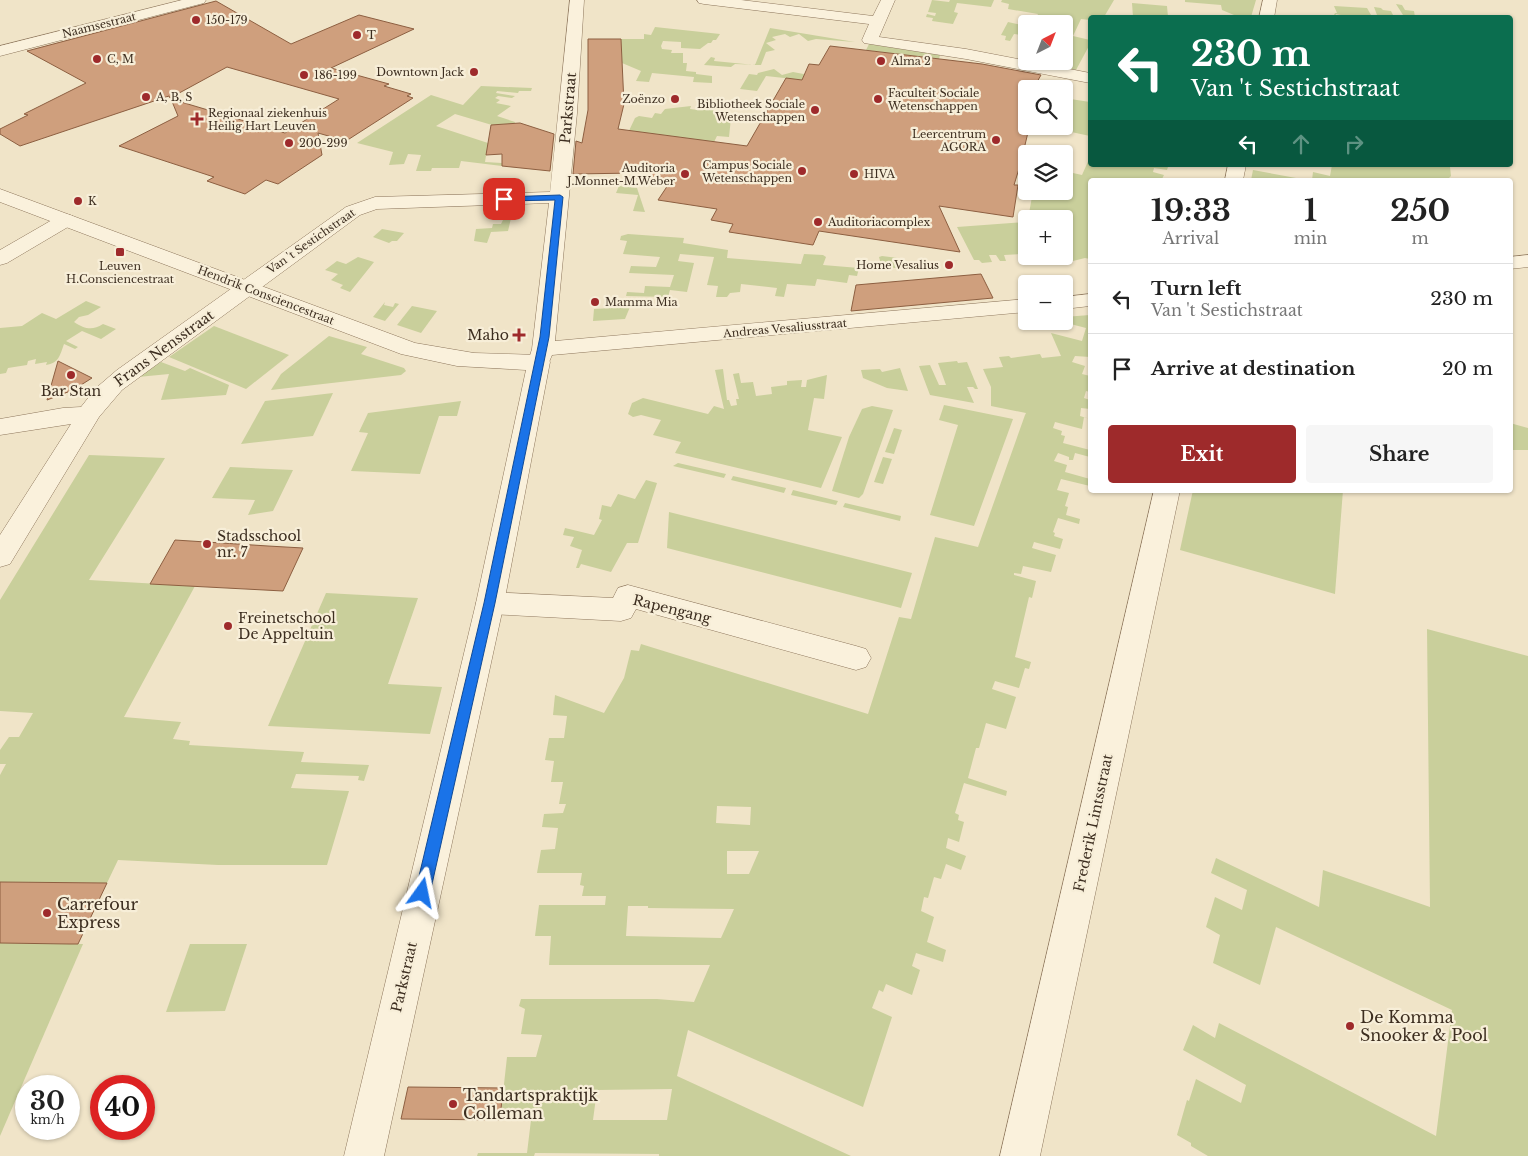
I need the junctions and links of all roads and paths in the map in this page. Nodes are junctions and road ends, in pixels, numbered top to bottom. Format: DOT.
graph roads {
  1 [pos="198,0"];
  2 [pos="577,0"];
  3 [pos="704,0"];
  4 [pos="888,0"];
  5 [pos="1270,0"];
  6 [pos="1267,15"];
  7 [pos="878,21"];
  8 [pos="0,51"];
  9 [pos="1088,78"];
  10 [pos="0,195"];
  11 [pos="560,197"];
  12 [pos="66,220"];
  13 [pos="0,259"];
  14 [pos="1528,261"];
  15 [pos="1513,262"];
  16 [pos="247,288"];
  17 [pos="1088,300"];
  18 [pos="1073,301"];
  19 [pos="1018,307"];
  20 [pos="541,356"];
  21 [pos="86,415"];
  22 [pos="0,427"];
  23 [pos="1165,493"];
  24 [pos="0,557"];
  25 [pos="490,603"];
  26 [pos="856,658"];
  27 [pos="364,1156"];
  28 [pos="1020,1156"];
  1 -- 8 [label="street, Naamsestraat"];
  2 -- 11 [label="street, Parkstraat"];
  3 -- 7 [label="street"];
  4 -- 7 [label="street"];
  5 -- 6 [label="street"];
  7 -- 9 [label="street"];
  10 -- 12 [label="street, Hendrik Consciencestraat"];
  11 -- 16 [label="street, Van 't Sestichstraat"];
  11 -- 20 [label="street, Parkstraat"];
  12 -- 13 [label="street"];
  12 -- 16 [label="street, Hendrik Consciencestraat"];
  14 -- 15 [label="street"];
  16 -- 20 [label="street, Hendrik Consciencestraat"];
  16 -- 21 [label="street, Frans Nensstraat"];
  17 -- 18 [label="street"];
  19 -- 20 [label="street, Andreas Vesaliusstraat"];
  20 -- 25 [label="street, Parkstraat"];
  21 -- 22 [label="street"];
  21 -- 24 [label="street, Frans Nensstraat"];
  23 -- 28 [label="street, Frederik Lintsstraat"];
  25 -- 26 [label="street, Rapengang"];
  25 -- 27 [label="street, Parkstraat"];
}
